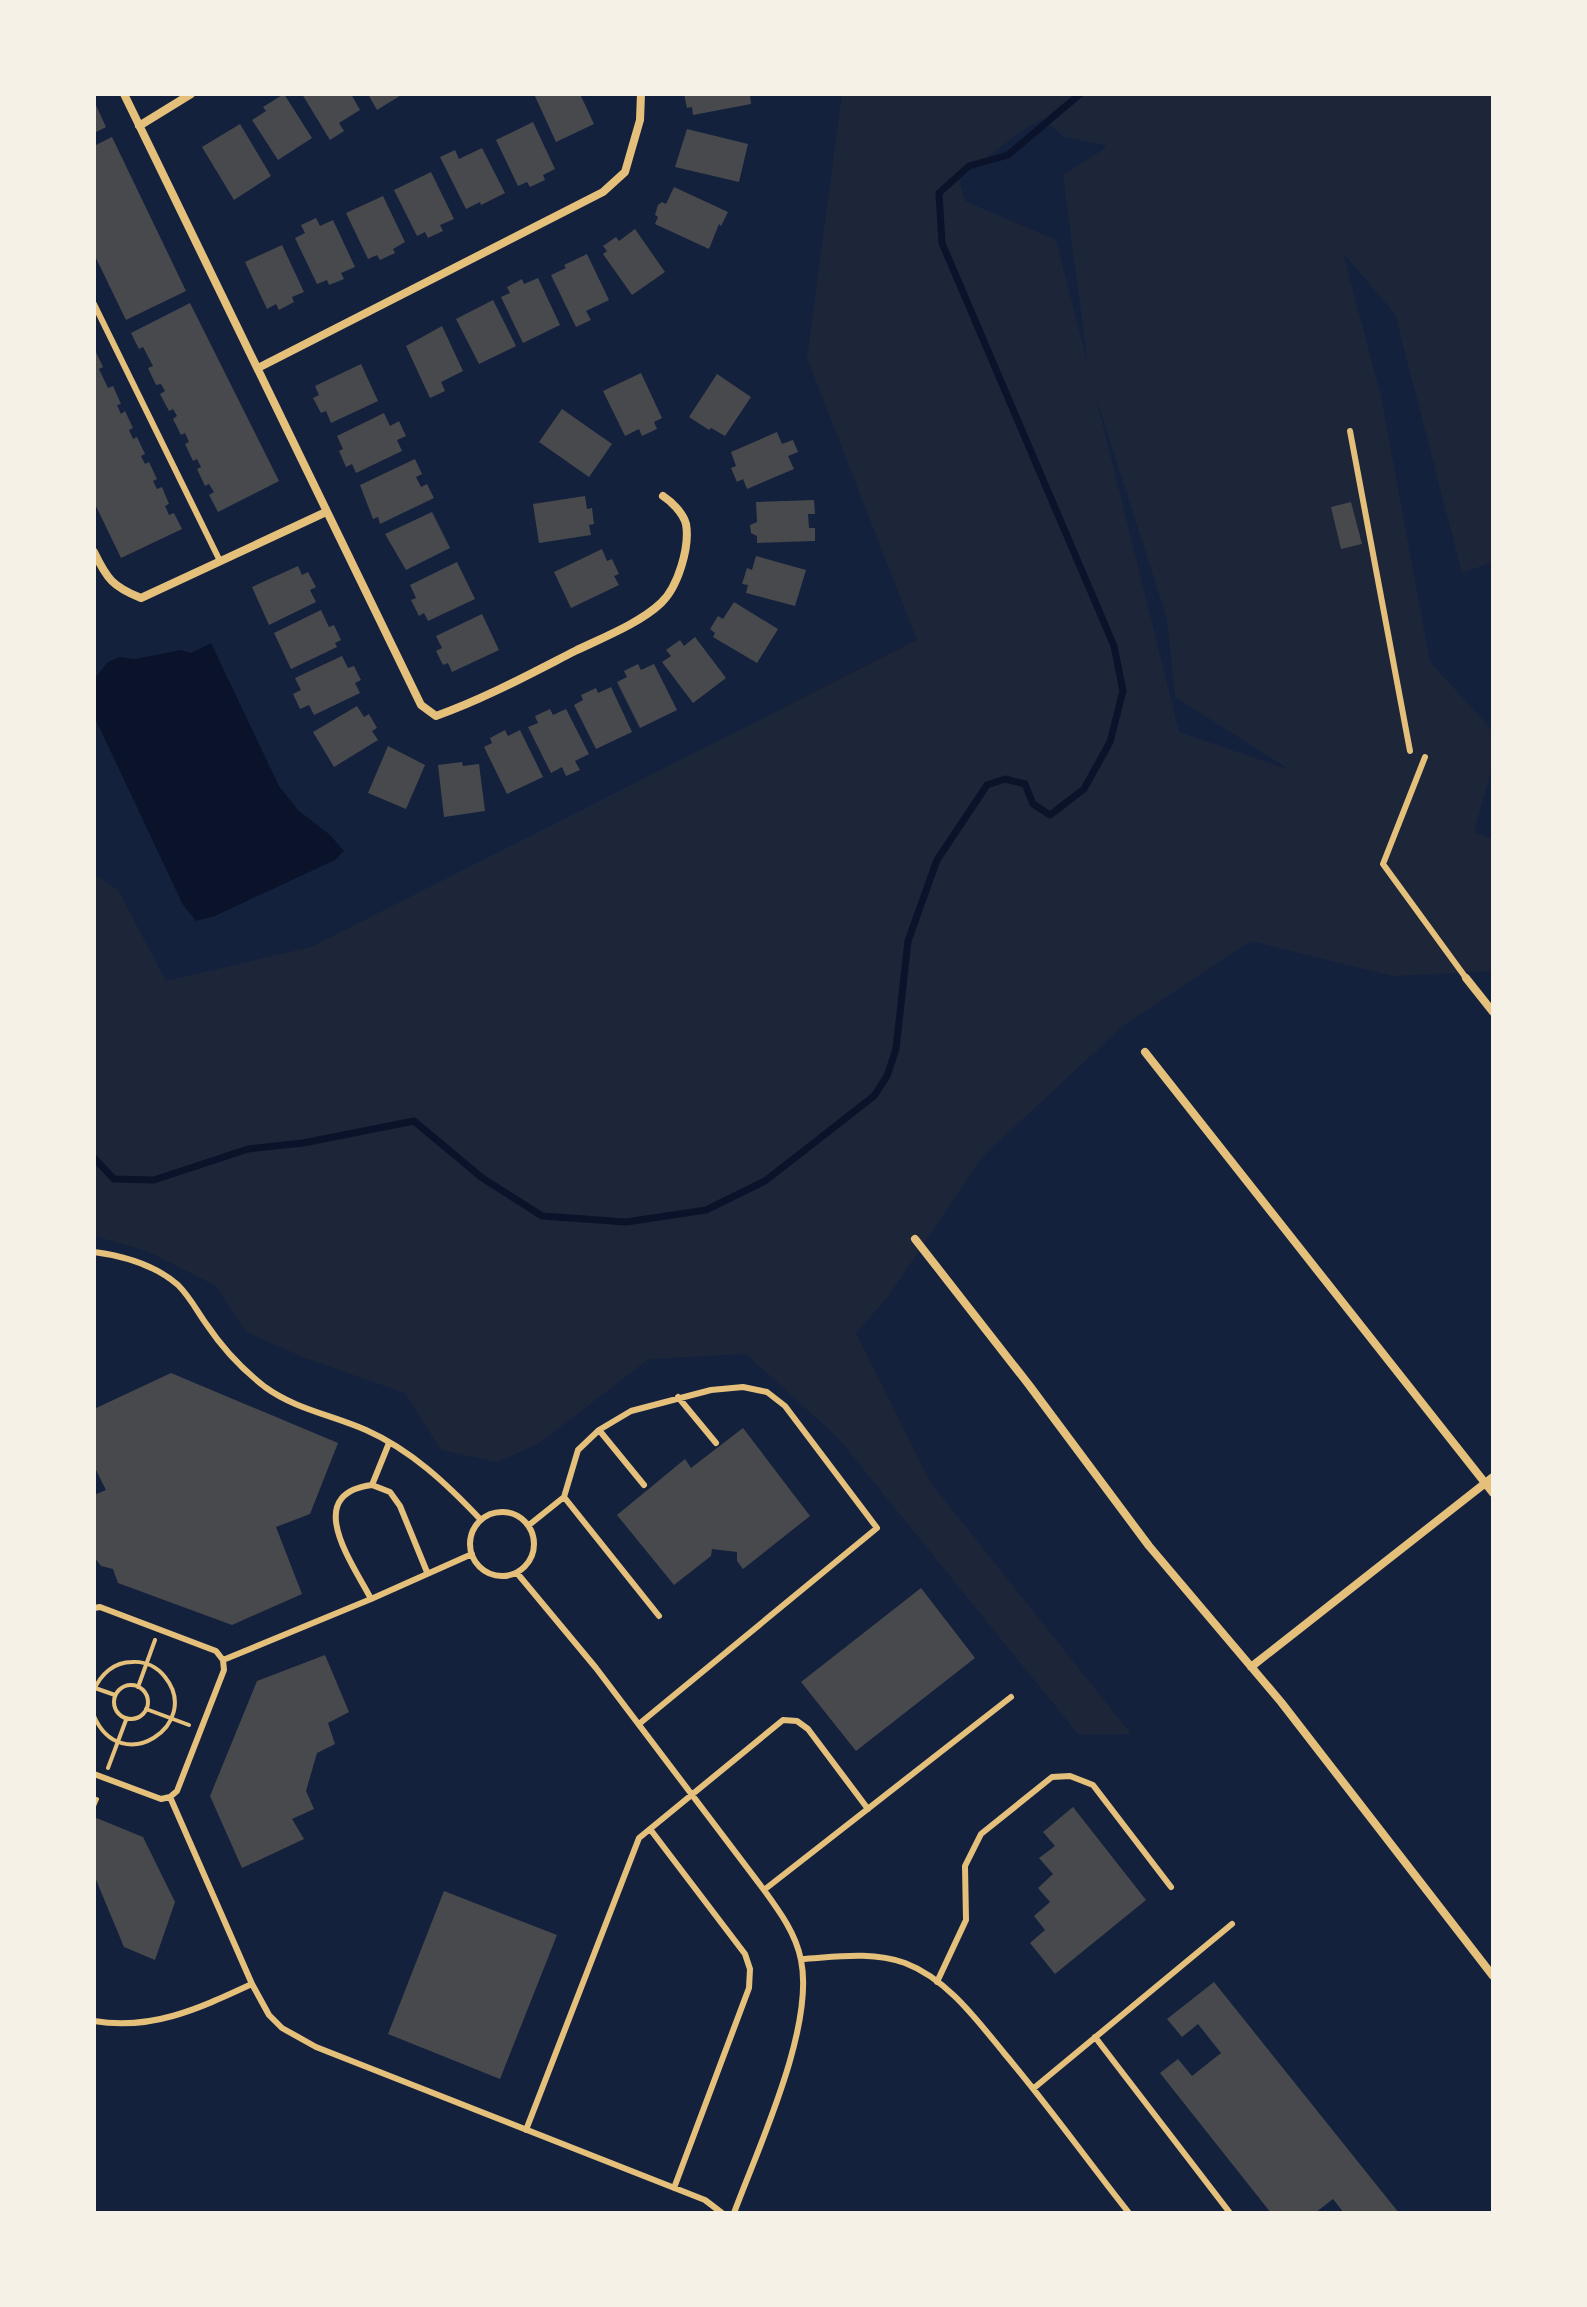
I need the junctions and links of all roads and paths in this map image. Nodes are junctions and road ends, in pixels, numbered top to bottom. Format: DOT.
graph roads {
  1 [pos="124,94"];
  2 [pos="191,94"];
  3 [pos="641,94"];
  4 [pos="139,126"];
  5 [pos="94,304"];
  6 [pos="258,368"];
  7 [pos="1350,431"];
  8 [pos="663,496"];
  9 [pos="326,512"];
  10 [pos="94,552"];
  11 [pos="220,561"];
  12 [pos="1410,751"];
  13 [pos="1425,757"];
  14 [pos="1466,978"];
  15 [pos="1493,1012"];
  16 [pos="1145,1052"];
  17 [pos="915,1239"];
  18 [pos="94,1252"];
  19 [pos="678,1397"];
  20 [pos="599,1430"];
  21 [pos="389,1443"];
  22 [pos="716,1443"];
  23 [pos="1493,1477"];
  24 [pos="1485,1483"];
  25 [pos="372,1485"];
  26 [pos="644,1485"];
  27 [pos="1493,1493"];
  28 [pos="564,1497"];
  29 [pos="481,1520"];
  30 [pos="529,1525"];
  31 [pos="472,1554"];
  32 [pos="427,1572"];
  33 [pos="517,1573"];
  34 [pos="371,1599"];
  35 [pos="94,1608"];
  36 [pos="659,1616"];
  37 [pos="159,1629"];
  38 [pos="223,1660"];
  39 [pos="146,1664"];
  40 [pos="1251,1667"];
  41 [pos="138,1687"];
  42 [pos="94,1688"];
  43 [pos="115,1695"];
  44 [pos="1011,1697"];
  45 [pos="146,1709"];
  46 [pos="94,1716"];
  47 [pos="172,1718"];
  48 [pos="126,1719"];
  49 [pos="639,1724"];
  50 [pos="201,1729"];
  51 [pos="118,1742"];
  52 [pos="94,1774"];
  53 [pos="105,1778"];
  54 [pos="693,1794"];
  55 [pos="170,1797"];
  56 [pos="97,1799"];
  57 [pos="94,1806"];
  58 [pos="868,1809"];
  59 [pos="650,1829"];
  60 [pos="1171,1887"];
  61 [pos="764,1890"];
  62 [pos="1232,1924"];
  63 [pos="801,1959"];
  64 [pos="1493,1976"];
  65 [pos="937,1982"];
  66 [pos="252,1984"];
  67 [pos="94,2021"];
  68 [pos="1095,2037"];
  69 [pos="1034,2088"];
  70 [pos="526,2130"];
  71 [pos="674,2188"];
  72 [pos="722,2213"];
  73 [pos="734,2213"];
  74 [pos="1129,2213"];
  75 [pos="1230,2213"];
  1 -- 4 [label="street"];
  2 -- 4 [label="street"];
  3 -- 6 [label="street"];
  4 -- 6 [label="street"];
  5 -- 11 [label="lane"];
  6 -- 9 [label="street"];
  7 -- 12 [label="lane"];
  8 -- 9 [label="street"];
  9 -- 11 [label="street"];
  10 -- 11 [label="street"];
  13 -- 14 [label="lane"];
  14 -- 15 [label="street"];
  16 -- 24 [label="street"];
  17 -- 40 [label="street"];
  18 -- 21 [label="lane"];
  19 -- 20 [label="lane"];
  19 -- 22 [label="lane"];
  19 -- 49 [label="lane"];
  20 -- 26 [label="lane"];
  20 -- 28 [label="lane"];
  21 -- 25 [label="lane"];
  21 -- 29 [label="lane"];
  23 -- 24 [label="street"];
  24 -- 27 [label="street"];
  24 -- 40 [label="street"];
  25 -- 32 [label="lane"];
  25 -- 34 [label="lane"];
  28 -- 30 [label="lane"];
  28 -- 36 [label="lane"];
  29 -- 30 [label="lane"];
  29 -- 31 [label="lane"];
  30 -- 33 [label="lane"];
  31 -- 32 [label="lane"];
  31 -- 33 [label="lane"];
  32 -- 34 [label="lane"];
  33 -- 49 [label="lane"];
  34 -- 38 [label="lane"];
  35 -- 37 [label="lane"];
  37 -- 38 [label="lane"];
  37 -- 39 [label="path"];
  38 -- 50 [label="lane"];
  39 -- 41 [label="path"];
  39 -- 42 [label="path"];
  39 -- 47 [label="path"];
  40 -- 64 [label="street"];
  41 -- 43 [label="path"];
  41 -- 45 [label="path"];
  42 -- 43 [label="path"];
  43 -- 48 [label="path"];
  44 -- 58 [label="lane"];
  45 -- 47 [label="path"];
  45 -- 48 [label="path"];
  46 -- 51 [label="path"];
  47 -- 50 [label="path"];
  47 -- 51 [label="path"];
  48 -- 51 [label="path"];
  49 -- 54 [label="lane"];
  50 -- 55 [label="lane"];
  51 -- 53 [label="path"];
  52 -- 53 [label="lane"];
  53 -- 55 [label="lane"];
  54 -- 58 [label="lane"];
  54 -- 59 [label="lane"];
  54 -- 61 [label="lane"];
  55 -- 66 [label="lane"];
  56 -- 57 [label="path"];
  58 -- 61 [label="lane"];
  59 -- 70 [label="lane"];
  59 -- 71 [label="lane"];
  60 -- 65 [label="lane"];
  61 -- 63 [label="lane"];
  62 -- 68 [label="lane"];
  63 -- 65 [label="lane"];
  63 -- 73 [label="lane"];
  65 -- 69 [label="lane"];
  66 -- 67 [label="lane"];
  66 -- 70 [label="lane"];
  68 -- 69 [label="lane"];
  68 -- 75 [label="lane"];
  69 -- 74 [label="lane"];
  70 -- 71 [label="lane"];
  71 -- 72 [label="lane"];
}
